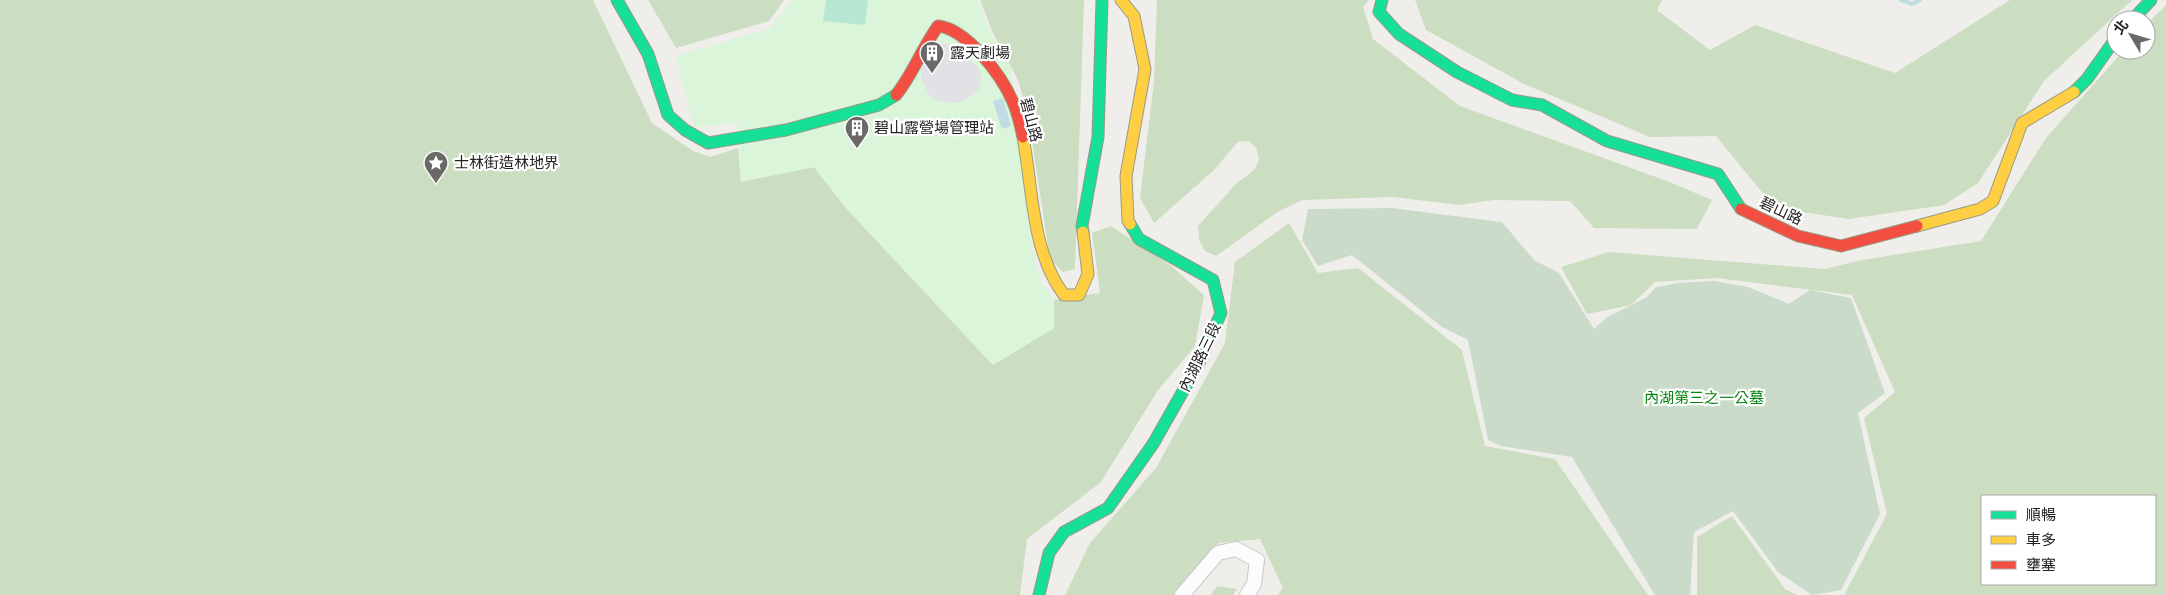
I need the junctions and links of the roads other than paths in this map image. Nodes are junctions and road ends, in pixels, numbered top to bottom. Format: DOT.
graph roads {
  1 [pos="617,0"];
  2 [pos="1102,0"];
  3 [pos="1121,0"];
  4 [pos="1382,0"];
  5 [pos="2151,0"];
  6 [pos="2142,10"];
  7 [pos="2106,52"];
  8 [pos="1039,595"];
  9 [pos="1182,595"];
  10 [pos="1248,595"];
  1 -- 2 [label="street, 碧山路"];
  3 -- 8 [label="street, 內湖路三段"];
  4 -- 7 [label="street, 碧山路"];
  5 -- 6 [label="street"];
  9 -- 10 [label="street"];
}
